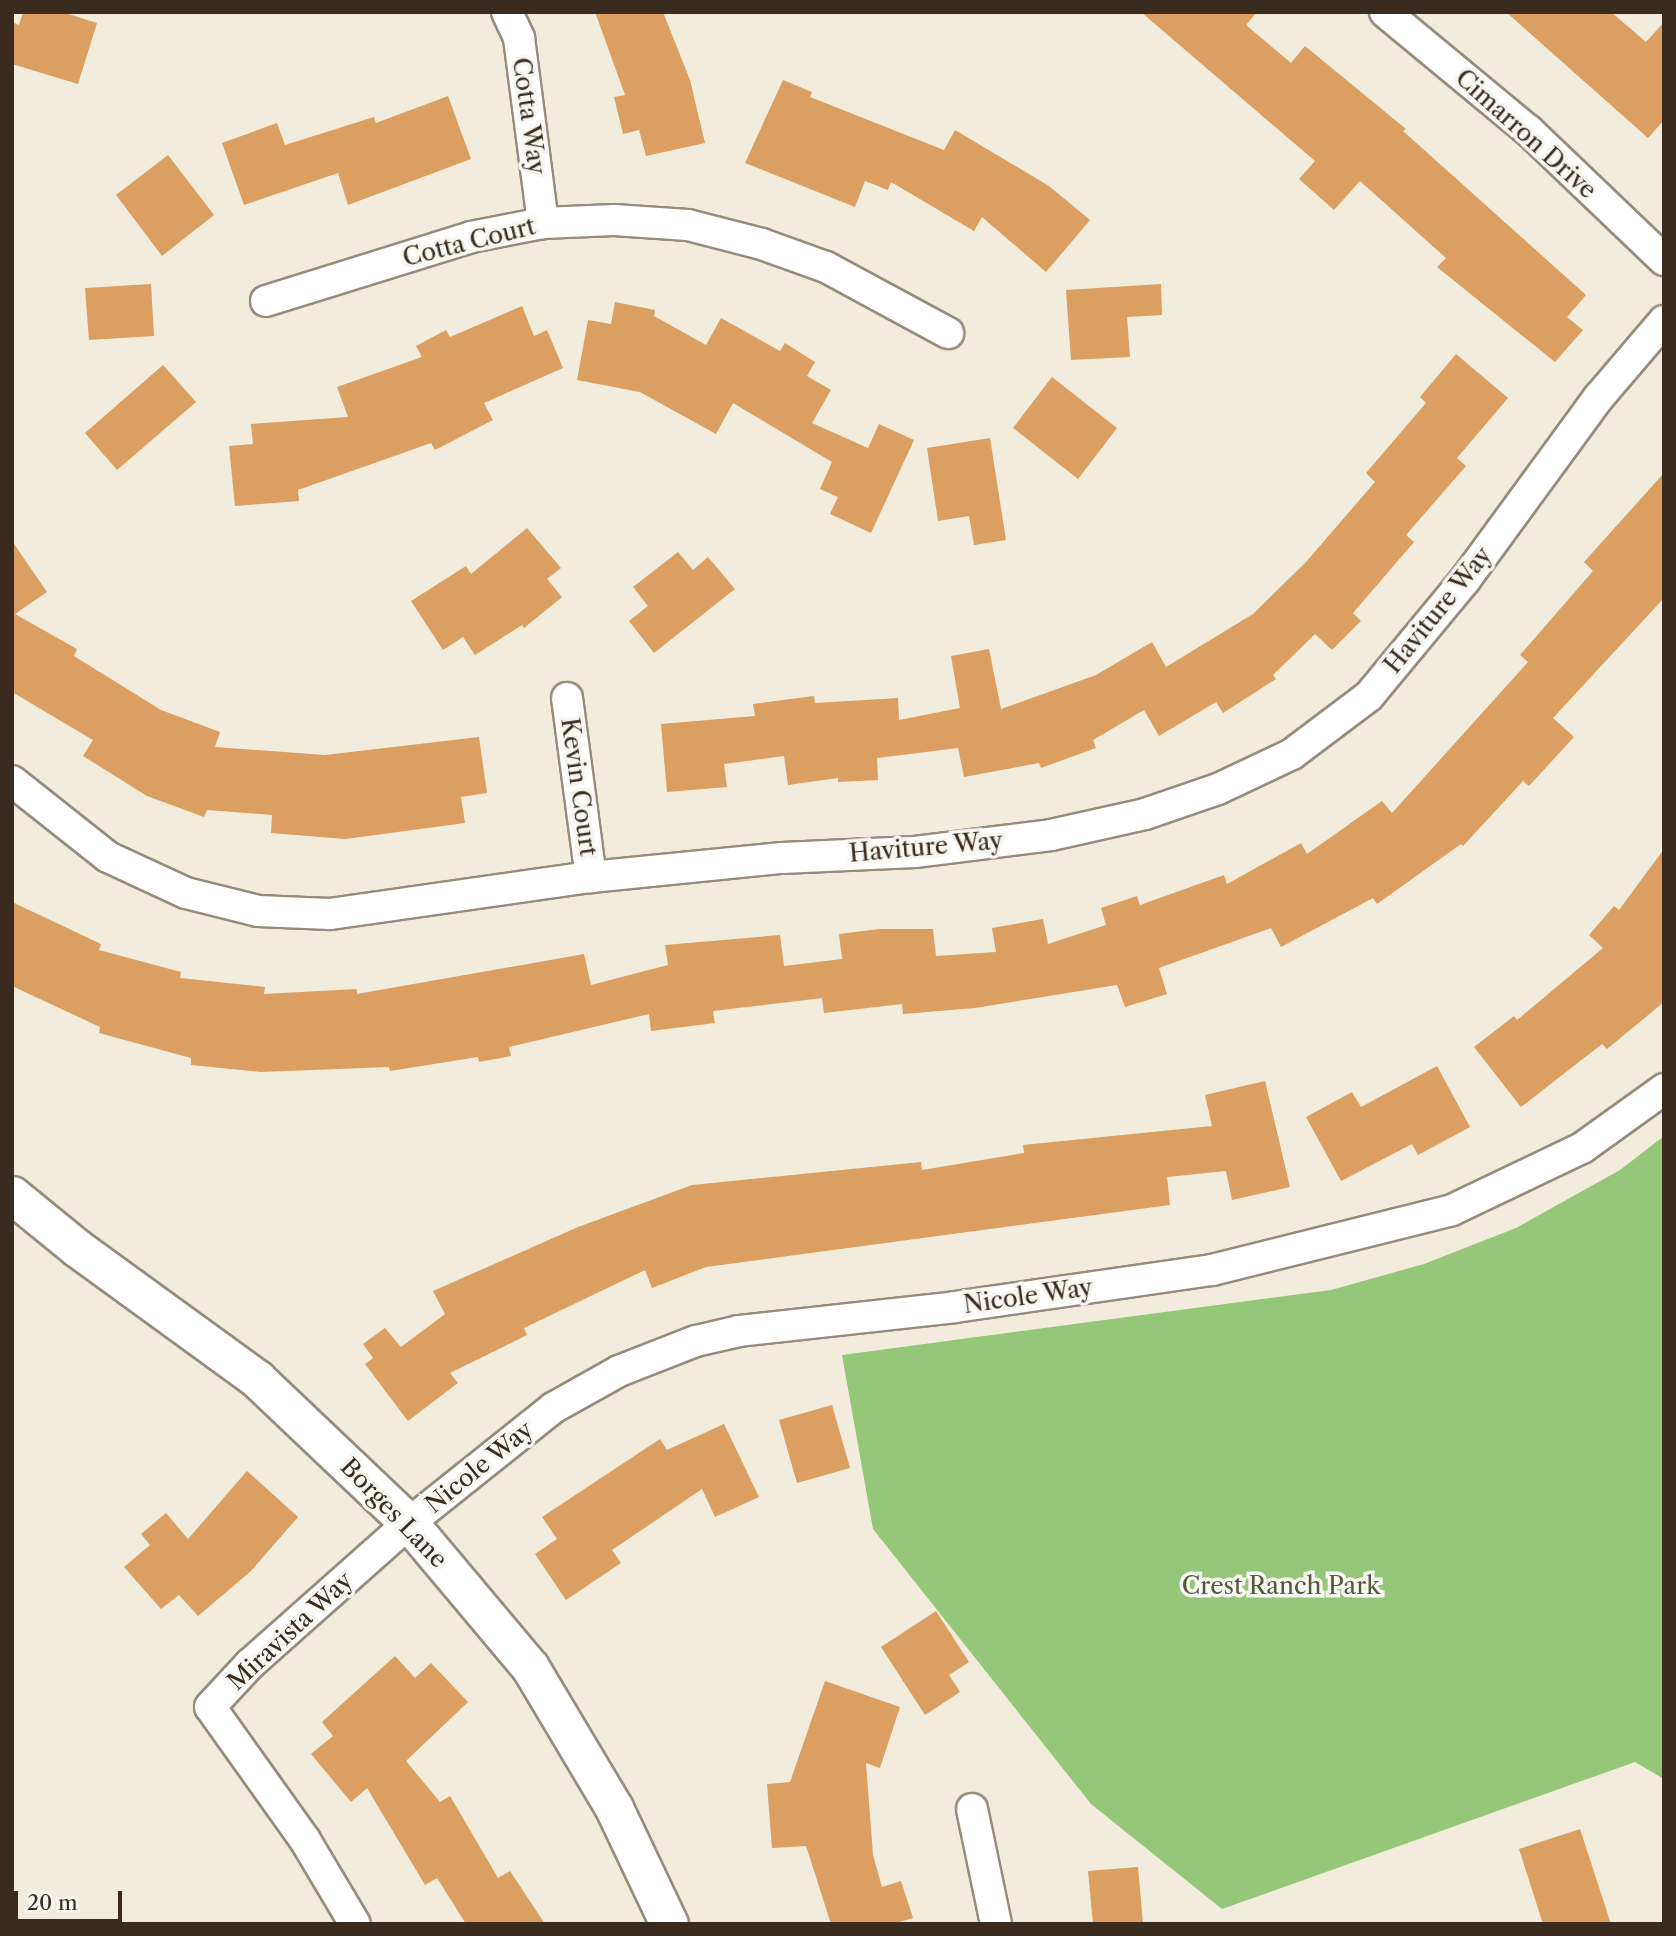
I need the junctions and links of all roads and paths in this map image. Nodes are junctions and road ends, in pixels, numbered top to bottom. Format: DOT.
graph roads {
  1 [pos="507,12"];
  2 [pos="1385,12"];
  3 [pos="544,223"];
  4 [pos="1664,260"];
  5 [pos="266,301"];
  6 [pos="1664,321"];
  7 [pos="948,333"];
  8 [pos="567,698"];
  9 [pos="12,781"];
  10 [pos="592,877"];
  11 [pos="1664,1089"];
  12 [pos="12,1195"];
  13 [pos="409,1523"];
  14 [pos="972,1809"];
  15 [pos="355,1924"];
  16 [pos="668,1924"];
  17 [pos="996,1924"];
  1 -- 3 [label="street, Cotta Way"];
  2 -- 4 [label="street, Cimarron Drive"];
  3 -- 5 [label="street, Cotta Court"];
  3 -- 7 [label="street, Cotta Court"];
  6 -- 10 [label="street, Haviture Way"];
  8 -- 10 [label="street, Kevin Court"];
  9 -- 10 [label="street, Haviture Way"];
  11 -- 13 [label="street, Nicole Way"];
  12 -- 13 [label="street, Borges Lane"];
  13 -- 15 [label="street, Miravista Way"];
  13 -- 16 [label="street, Borges Lane"];
  14 -- 17 [label="street"];
}
